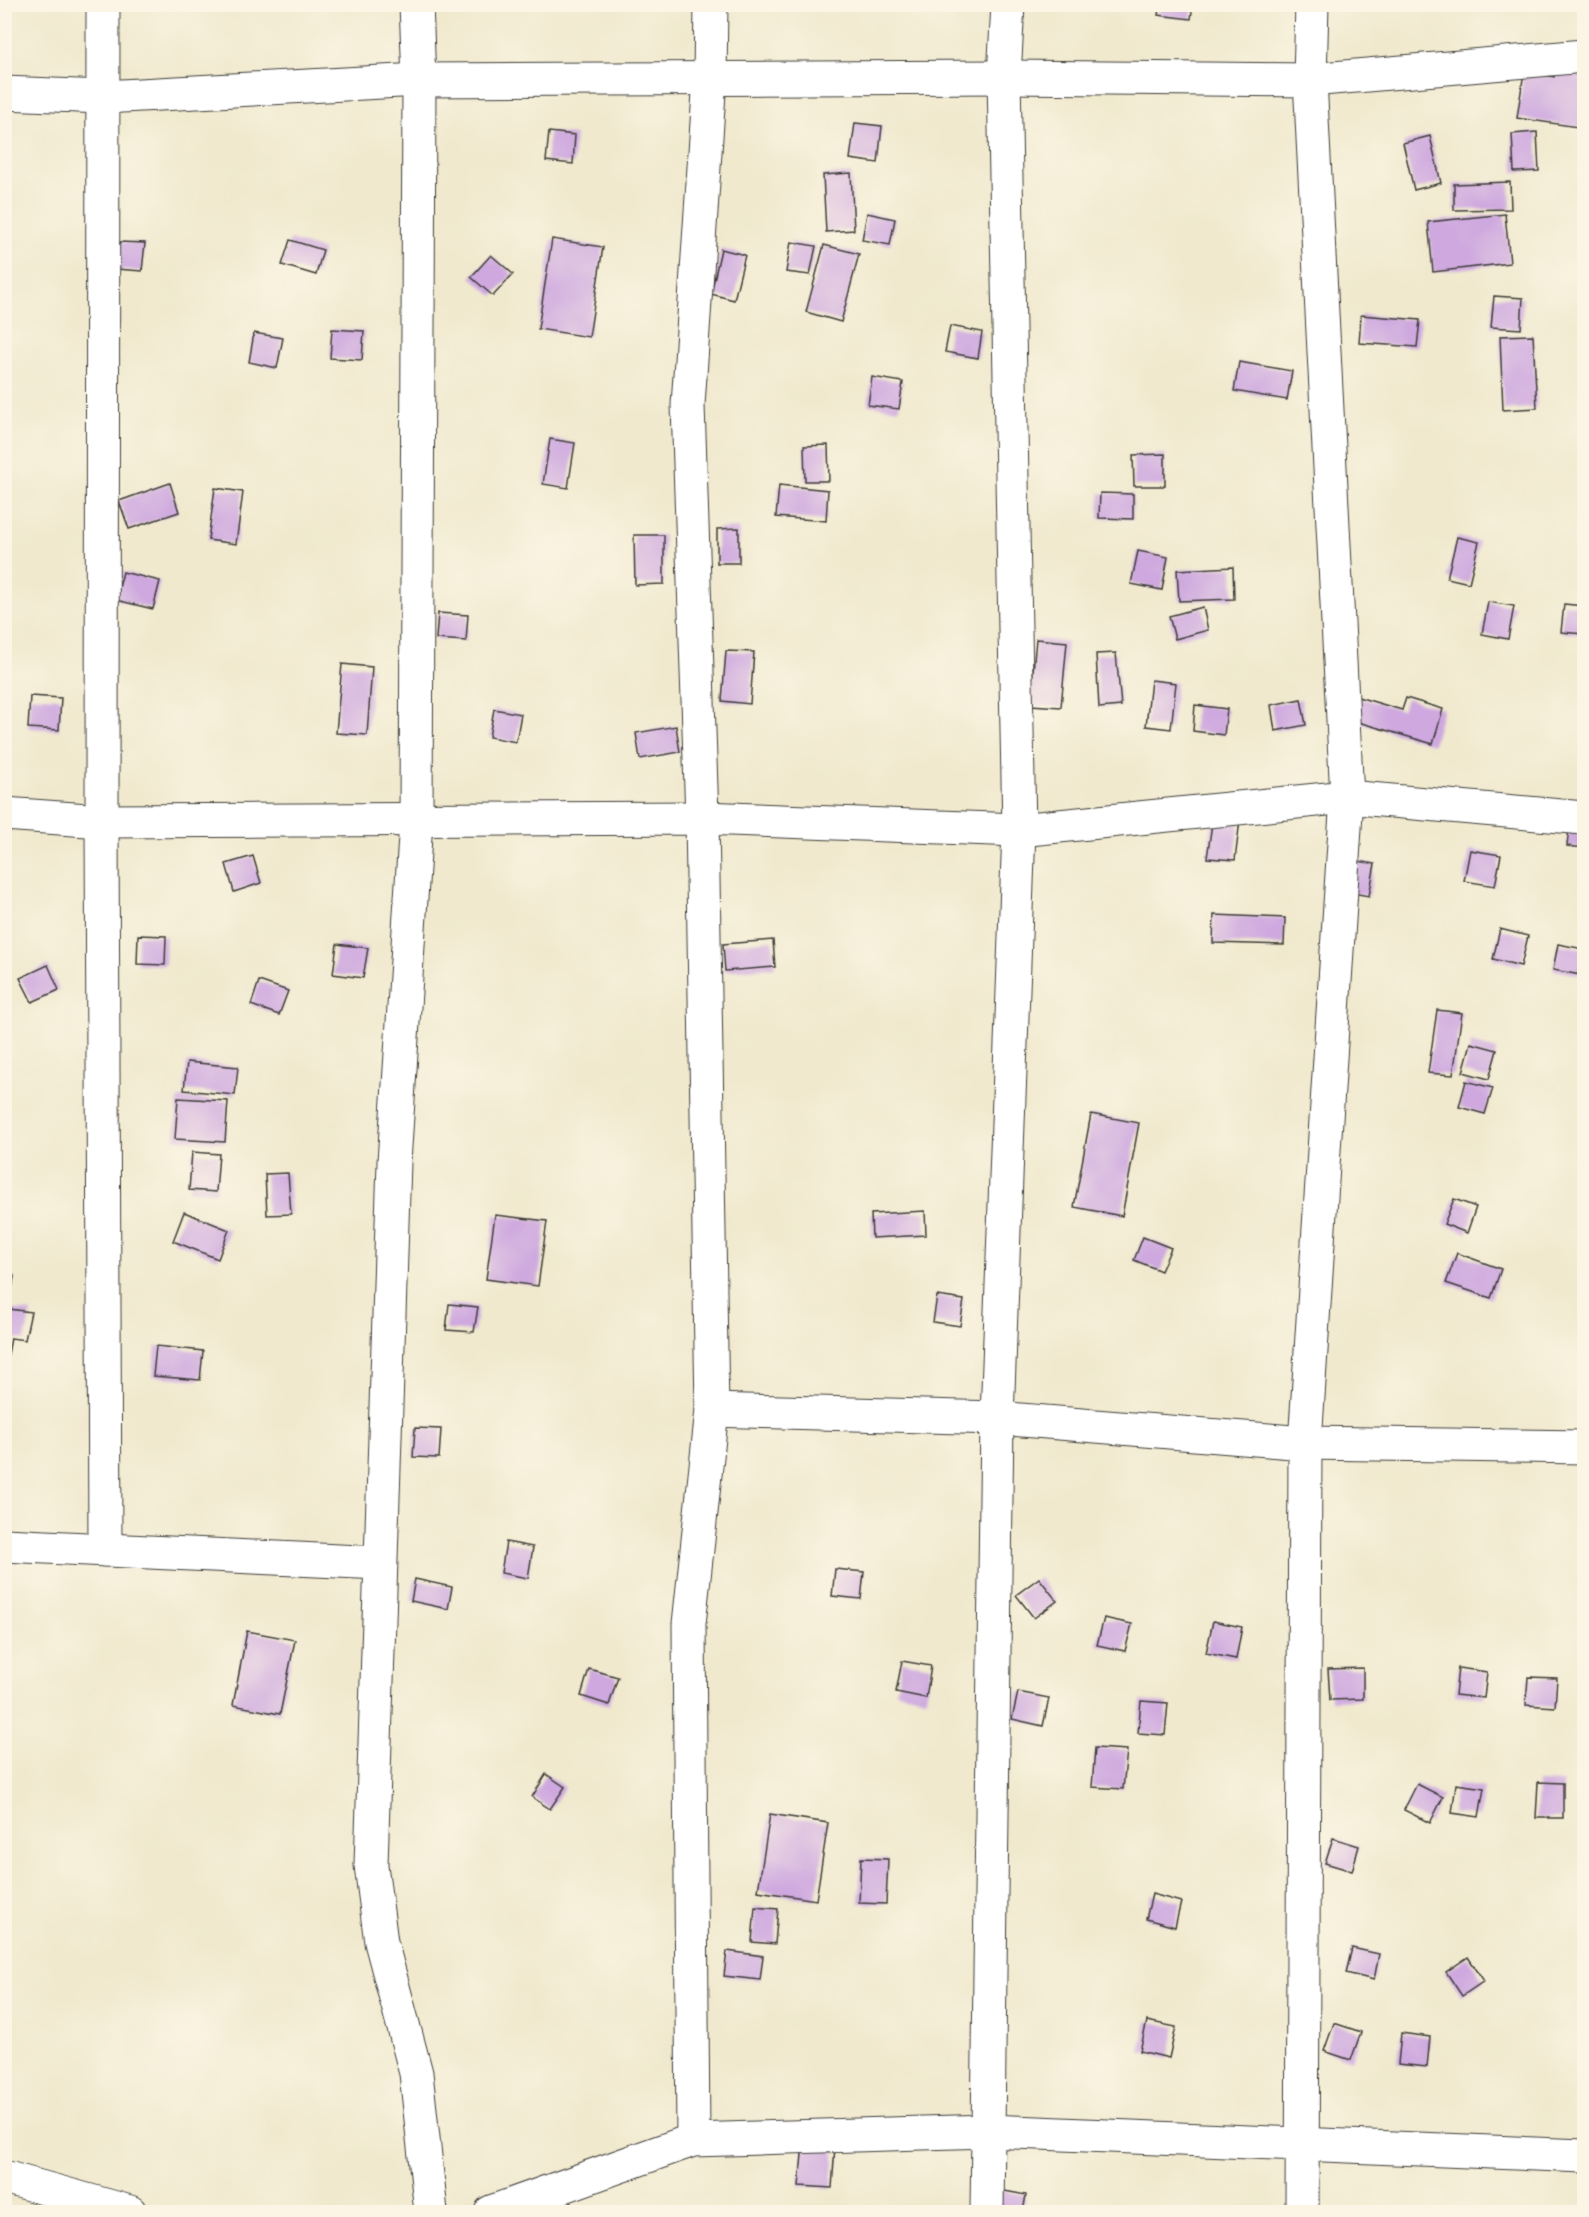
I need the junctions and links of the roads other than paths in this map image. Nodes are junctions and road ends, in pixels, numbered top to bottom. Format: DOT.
graph roads {
  1 [pos="103,4"];
  2 [pos="416,4"];
  3 [pos="711,4"];
  4 [pos="1008,4"];
  5 [pos="1312,4"];
  6 [pos="1584,56"];
  7 [pos="1004,77"];
  8 [pos="710,78"];
  9 [pos="419,80"];
  10 [pos="1310,80"];
  11 [pos="4,93"];
  12 [pos="103,97"];
  13 [pos="1347,797"];
  14 [pos="4,814"];
  15 [pos="702,818"];
  16 [pos="1584,818"];
  17 [pos="102,821"];
  18 [pos="416,821"];
  19 [pos="1019,830"];
  20 [pos="712,1410"];
  21 [pos="997,1418"];
  22 [pos="1305,1443"];
  23 [pos="1584,1447"];
  24 [pos="4,1545"];
  25 [pos="105,1550"];
  26 [pos="380,1563"];
  27 [pos="989,2131"];
  28 [pos="693,2140"];
  29 [pos="1302,2145"];
  30 [pos="1584,2156"];
  31 [pos="4,2177"];
  32 [pos="130,2212"];
  33 [pos="430,2212"];
  34 [pos="491,2212"];
  35 [pos="987,2212"];
  36 [pos="1302,2212"];
  1 -- 12 [label="street"];
  2 -- 9 [label="street"];
  3 -- 8 [label="street"];
  4 -- 7 [label="street"];
  5 -- 10 [label="street"];
  6 -- 10 [label="street"];
  7 -- 8 [label="street"];
  7 -- 10 [label="street"];
  7 -- 19 [label="street"];
  8 -- 9 [label="street"];
  8 -- 15 [label="street"];
  9 -- 12 [label="street"];
  9 -- 18 [label="street"];
  10 -- 13 [label="street"];
  11 -- 12 [label="street"];
  12 -- 17 [label="street"];
  13 -- 16 [label="street"];
  13 -- 19 [label="street"];
  13 -- 22 [label="street"];
  14 -- 17 [label="street"];
  15 -- 18 [label="street"];
  15 -- 19 [label="street"];
  15 -- 20 [label="street"];
  17 -- 18 [label="street"];
  17 -- 25 [label="street"];
  18 -- 26 [label="street"];
  19 -- 21 [label="street"];
  20 -- 21 [label="street"];
  20 -- 28 [label="street"];
  21 -- 22 [label="street"];
  21 -- 27 [label="street"];
  22 -- 23 [label="street"];
  22 -- 29 [label="street"];
  24 -- 25 [label="street"];
  25 -- 26 [label="street"];
  26 -- 33 [label="street"];
  27 -- 28 [label="street"];
  27 -- 29 [label="street"];
  27 -- 35 [label="street"];
  28 -- 34 [label="street"];
  29 -- 30 [label="street"];
  29 -- 36 [label="street"];
  31 -- 32 [label="street"];
}
